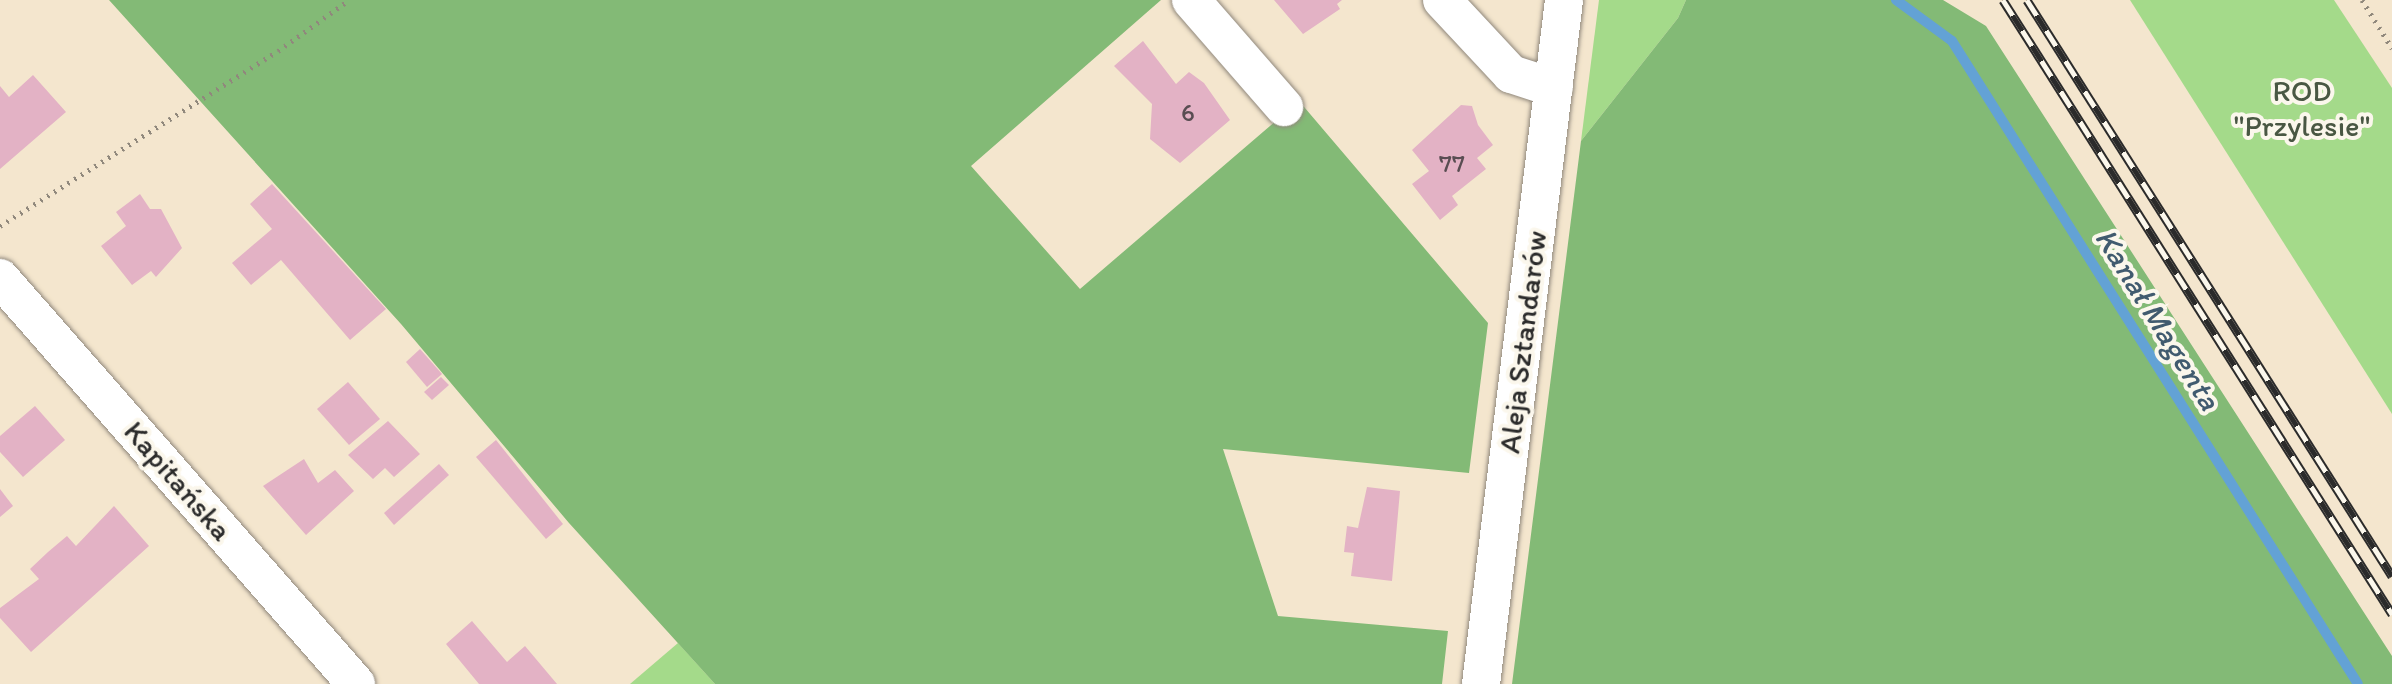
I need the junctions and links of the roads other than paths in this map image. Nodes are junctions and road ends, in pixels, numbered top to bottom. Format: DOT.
graph roads {
  1 [pos="1191,0"];
  2 [pos="1442,0"];
  3 [pos="1564,0"];
  4 [pos="1554,88"];
  5 [pos="1284,107"];
  6 [pos="0,278"];
  7 [pos="356,684"];
  8 [pos="1481,684"];
  1 -- 5 [label="street"];
  2 -- 4 [label="street"];
  3 -- 4 [label="street, Aleja Sztandarów"];
  4 -- 8 [label="street, Aleja Sztandarów"];
  6 -- 7 [label="street, Kapitańska"];
}
